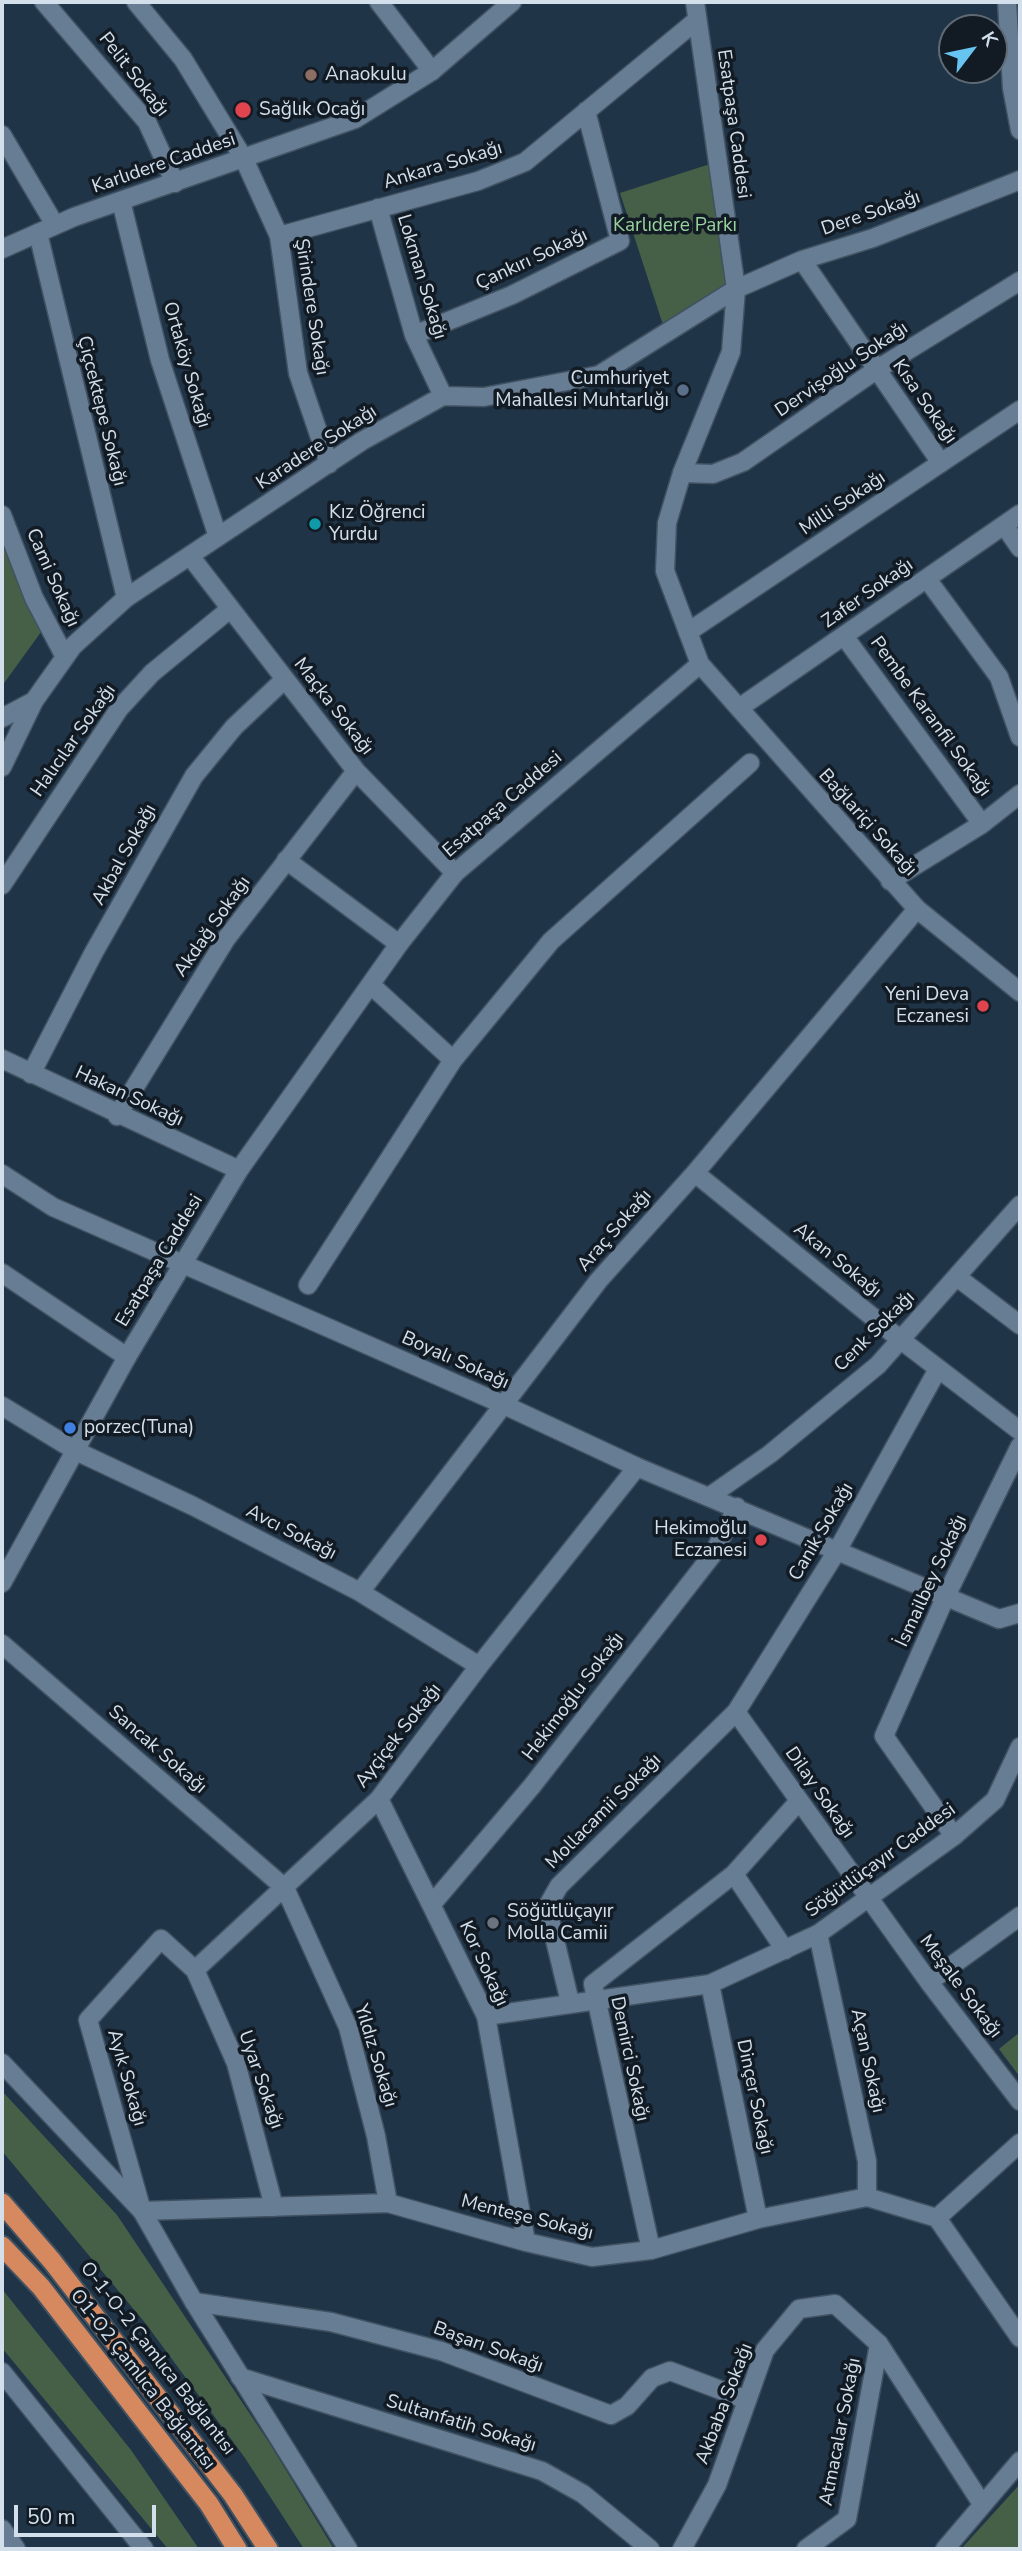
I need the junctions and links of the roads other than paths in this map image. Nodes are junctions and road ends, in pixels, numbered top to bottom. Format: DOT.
graph roads {
  1 [pos="44,2"];
  2 [pos="136,2"];
  3 [pos="379,2"];
  4 [pos="512,2"];
  5 [pos="695,2"];
  6 [pos="1007,2"];
  7 [pos="697,20"];
  8 [pos="432,71"];
  9 [pos="586,111"];
  10 [pos="1020,127"];
  11 [pos="2,135"];
  12 [pos="244,159"];
  13 [pos="1020,180"];
  14 [pos="175,183"];
  15 [pos="121,201"];
  16 [pos="378,208"];
  17 [pos="55,225"];
  18 [pos="38,233"];
  19 [pos="279,236"];
  20 [pos="2,249"];
  21 [pos="802,260"];
  22 [pos="1020,281"];
  23 [pos="736,289"];
  24 [pos="414,335"];
  25 [pos="876,370"];
  26 [pos="443,396"];
  27 [pos="1020,410"];
  28 [pos="941,463"];
  29 [pos="329,464"];
  30 [pos="682,473"];
  31 [pos="1020,514"];
  32 [pos="2,515"];
  33 [pos="1004,526"];
  34 [pos="218,537"];
  35 [pos="1020,548"];
  36 [pos="190,556"];
  37 [pos="927,579"];
  38 [pos="126,598"];
  39 [pos="230,609"];
  40 [pos="688,632"];
  41 [pos="844,636"];
  42 [pos="65,657"];
  43 [pos="700,664"];
  44 [pos="285,678"];
  45 [pos="34,701"];
  46 [pos="739,708"];
  47 [pos="2,718"];
  48 [pos="1020,737"];
  49 [pos="750,763"];
  50 [pos="2,767"];
  51 [pos="356,771"];
  52 [pos="1020,794"];
  53 [pos="982,824"];
  54 [pos="286,860"];
  55 [pos="455,873"];
  56 [pos="890,881"];
  57 [pos="2,885"];
  58 [pos="917,909"];
  59 [pos="399,944"];
  60 [pos="371,985"];
  61 [pos="1020,992"];
  62 [pos="2,1059"];
  63 [pos="453,1060"];
  64 [pos="31,1074"];
  65 [pos="117,1116"];
  66 [pos="239,1170"];
  67 [pos="695,1173"];
  68 [pos="2,1174"];
  69 [pos="1018,1211"];
  70 [pos="183,1266"];
  71 [pos="2,1273"];
  72 [pos="957,1277"];
  73 [pos="308,1285"];
  74 [pos="1020,1325"];
  75 [pos="901,1340"];
  76 [pos="127,1357"];
  77 [pos="938,1369"];
  78 [pos="502,1404"];
  79 [pos="2,1406"];
  80 [pos="1020,1431"];
  81 [pos="1020,1446"];
  82 [pos="76,1451"];
  83 [pos="637,1467"];
  84 [pos="710,1496"];
  85 [pos="737,1507"];
  86 [pos="837,1551"];
  87 [pos="5,1561"];
  88 [pos="2,1583"];
  89 [pos="360,1592"];
  90 [pos="945,1598"];
  91 [pos="1020,1613"];
  92 [pos="2,1644"];
  93 [pos="479,1666"];
  94 [pos="736,1712"];
  95 [pos="1019,1753"];
  96 [pos="379,1799"];
  97 [pos="799,1801"];
  98 [pos="954,1836"];
  99 [pos="734,1874"];
  100 [pos="285,1888"];
  101 [pos="868,1897"];
  102 [pos="432,1904"];
  103 [pos="1020,1916"];
  104 [pos="818,1934"];
  105 [pos="785,1950"];
  106 [pos="195,1970"];
  107 [pos="929,1982"];
  108 [pos="710,1984"];
  109 [pos="594,2000"];
  110 [pos="570,2002"];
  111 [pos="486,2016"];
  112 [pos="2,2063"];
  113 [pos="1020,2101"];
  114 [pos="1020,2143"];
  115 [pos="867,2197"];
  116 [pos="2,2203"];
  117 [pos="388,2203"];
  118 [pos="274,2207"];
  119 [pos="142,2211"];
  120 [pos="937,2218"];
  121 [pos="758,2219"];
  122 [pos="526,2242"];
  123 [pos="2,2246"];
  124 [pos="651,2249"];
  125 [pos="194,2302"];
  126 [pos="1015,2313"];
  127 [pos="1020,2338"];
  128 [pos="879,2344"];
  129 [pos="2,2372"];
  130 [pos="240,2377"];
  131 [pos="747,2400"];
  132 [pos="1020,2461"];
  133 [pos="982,2504"];
  134 [pos="2,2529"];
  135 [pos="16,2549"];
  136 [pos="144,2549"];
  137 [pos="237,2549"];
  138 [pos="268,2549"];
  139 [pos="348,2549"];
  140 [pos="650,2549"];
  141 [pos="681,2549"];
  142 [pos="806,2549"];
  143 [pos="944,2549"];
  1 -- 14 [label="street, Pelit Sokağı"];
  2 -- 12 [label="street, Şirindere Sokağı"];
  3 -- 8 [label="street"];
  4 -- 8 [label="street, Karlıdere Caddesi"];
  5 -- 7 [label="street, Esatpaşa Caddesi"];
  6 -- 10 [label="street"];
  7 -- 9 [label="street, Ankara Sokağı"];
  7 -- 23 [label="street, Esatpaşa Caddesi"];
  8 -- 12 [label="street, Karlıdere Caddesi"];
  9 -- 16 [label="street, Ankara Sokağı"];
  9 -- 24 [label="street, Çankırı Sokağı"];
  11 -- 17 [label="street"];
  12 -- 14 [label="street, Karlıdere Caddesi"];
  12 -- 19 [label="street, Şirindere Sokağı"];
  13 -- 21 [label="street, Dere Sokağı"];
  14 -- 15 [label="street, Karlıdere Caddesi"];
  15 -- 17 [label="street, Karlıdere Caddesi"];
  15 -- 34 [label="street, Ortaköy Sokağı"];
  16 -- 19 [label="street, Ankara Sokağı"];
  16 -- 24 [label="street, Lokman Sokağı"];
  17 -- 18 [label="street, Karlıdere Caddesi"];
  18 -- 20 [label="street, Karlıdere Caddesi"];
  18 -- 38 [label="street, Çiçcektepe Sokağı"];
  19 -- 29 [label="street, Şirindere Sokağı"];
  21 -- 23 [label="street, Dere Sokağı"];
  21 -- 25 [label="street, Kısa Sokağı"];
  22 -- 25 [label="street, Dervişoğlu Sokağı"];
  23 -- 26 [label="street"];
  23 -- 30 [label="street, Esatpaşa Caddesi"];
  24 -- 26 [label="street, Lokman Sokağı"];
  25 -- 28 [label="street, Kısa Sokağı"];
  25 -- 30 [label="street, Dervişoğlu Sokağı"];
  26 -- 29 [label="street, Karadere Sokağı"];
  27 -- 28 [label="street, Milli Sokağı"];
  28 -- 40 [label="street, Milli Sokağı"];
  29 -- 34 [label="street, Karadere Sokağı"];
  30 -- 40 [label="street, Esatpaşa Caddesi"];
  31 -- 33 [label="street, Zafer Sokağı"];
  32 -- 42 [label="street, Cami Sokağı"];
  33 -- 35 [label="street"];
  33 -- 37 [label="street, Zafer Sokağı"];
  34 -- 36 [label="street, Karadere Sokağı"];
  36 -- 38 [label="street, Karadere Sokağı"];
  36 -- 39 [label="street, Maçka Sokağı"];
  37 -- 41 [label="street, Zafer Sokağı"];
  37 -- 48 [label="street"];
  38 -- 42 [label="street, Karadere Sokağı"];
  39 -- 44 [label="street, Maçka Sokağı"];
  39 -- 57 [label="street, Halıcılar Sokağı"];
  40 -- 43 [label="street, Esatpaşa Caddesi"];
  41 -- 46 [label="street, Zafer Sokağı"];
  41 -- 53 [label="street, Pembe Karanfil Sokağı"];
  42 -- 45 [label="street, Karadere Sokağı"];
  43 -- 46 [label="street, Bağlariçi Sokağı"];
  43 -- 55 [label="street, Esatpaşa Caddesi"];
  44 -- 51 [label="street, Maçka Sokağı"];
  44 -- 64 [label="street, Akbal Sokağı"];
  45 -- 47 [label="street"];
  45 -- 50 [label="street, Karadere Sokağı"];
  46 -- 56 [label="street, Bağlariçi Sokağı"];
  49 -- 63 [label="street"];
  51 -- 54 [label="street, Akdağ Sokağı"];
  51 -- 55 [label="street, Maçka Sokağı"];
  52 -- 53 [label="street"];
  53 -- 56 [label="street"];
  54 -- 59 [label="street"];
  54 -- 65 [label="street, Akdağ Sokağı"];
  55 -- 59 [label="street, Esatpaşa Caddesi"];
  56 -- 58 [label="street, Bağlariçi Sokağı"];
  58 -- 61 [label="street, Bağlariçi Sokağı"];
  58 -- 67 [label="street, Araç Sokağı"];
  59 -- 60 [label="street, Esatpaşa Caddesi"];
  60 -- 63 [label="street"];
  60 -- 66 [label="street, Esatpaşa Caddesi"];
  62 -- 64 [label="street, Hakan Sokağı"];
  63 -- 73 [label="street"];
  64 -- 65 [label="street, Hakan Sokağı"];
  65 -- 66 [label="street, Hakan Sokağı"];
  66 -- 70 [label="street, Esatpaşa Caddesi"];
  67 -- 75 [label="street, Akan Sokağı"];
  67 -- 78 [label="street, Araç Sokağı"];
  68 -- 70 [label="street, Boyalı Sokağı"];
  69 -- 72 [label="street, Cenk Sokağı"];
  70 -- 76 [label="street, Esatpaşa Caddesi"];
  70 -- 78 [label="street, Boyalı Sokağı"];
  71 -- 76 [label="street"];
  72 -- 74 [label="street"];
  72 -- 75 [label="street, Cenk Sokağı"];
  75 -- 77 [label="street, Akan Sokağı"];
  75 -- 84 [label="street, Cenk Sokağı"];
  76 -- 82 [label="street, Esatpaşa Caddesi"];
  77 -- 80 [label="street, Akan Sokağı"];
  77 -- 86 [label="street, Canik Sokağı"];
  78 -- 83 [label="street, Boyalı Sokağı"];
  78 -- 89 [label="street, Araç Sokağı"];
  79 -- 82 [label="street, Avcı Sokağı"];
  81 -- 90 [label="street, İsmailbey Sokağı"];
  82 -- 87 [label="street, Esatpaşa Caddesi"];
  82 -- 89 [label="street, Avcı Sokağı"];
  83 -- 84 [label="street, Boyalı Sokağı"];
  83 -- 93 [label="street, Ayçiçek Sokağı"];
  84 -- 85 [label="street"];
  85 -- 86 [label="street"];
  85 -- 102 [label="street, Hekimoğlu Sokağı"];
  86 -- 90 [label="street"];
  86 -- 94 [label="street, Canik Sokağı"];
  87 -- 88 [label="street, Esatpaşa Caddesi"];
  89 -- 93 [label="street, Avcı Sokağı"];
  90 -- 91 [label="street"];
  90 -- 98 [label="street, İsmailbey Sokağı"];
  92 -- 100 [label="street, Sancak Sokağı"];
  93 -- 96 [label="street, Ayçiçek Sokağı"];
  94 -- 97 [label="street, Dilay Sokağı"];
  94 -- 110 [label="street, Mollacamii Sokağı"];
  95 -- 98 [label="street, Söğütlüçayır Caddesi"];
  96 -- 100 [label="street, Ayçiçek Sokağı"];
  96 -- 102 [label="street, Kor Sokağı"];
  97 -- 99 [label="street, Demirci Sokağı"];
  97 -- 101 [label="street, Dilay Sokağı"];
  98 -- 101 [label="street, Söğütlüçayır Caddesi"];
  99 -- 105 [label="street"];
  99 -- 109 [label="street, Demirci Sokağı"];
  100 -- 106 [label="street, Ayçiçek Sokağı"];
  100 -- 117 [label="street, Yıldız Sokağı"];
  101 -- 104 [label="street, Söğütlüçayır Caddesi"];
  101 -- 107 [label="street, Meşale Sokağı"];
  102 -- 111 [label="street, Kor Sokağı"];
  103 -- 107 [label="street"];
  104 -- 105 [label="street, Söğütlüçayır Caddesi"];
  104 -- 115 [label="street, Açan Sokağı"];
  105 -- 108 [label="street, Söğütlüçayır Caddesi"];
  106 -- 118 [label="street, Uyar Sokağı"];
  106 -- 119 [label="street, Ayık Sokağı"];
  107 -- 113 [label="street, Meşale Sokağı"];
  108 -- 109 [label="street, Söğütlüçayır Caddesi"];
  108 -- 121 [label="street, Dinçer Sokağı"];
  109 -- 110 [label="street, Söğütlüçayır Caddesi"];
  109 -- 124 [label="street, Demirci Sokağı"];
  110 -- 111 [label="street, Söğütlüçayır Caddesi"];
  111 -- 122 [label="street, Kor Sokağı"];
  112 -- 119 [label="street"];
  114 -- 120 [label="street"];
  115 -- 120 [label="street, Menteşe Sokağı"];
  115 -- 121 [label="street, Menteşe Sokağı"];
  116 -- 138 [label="highway, O-1-O-2 Çamlıca Bağlantısı"];
  117 -- 118 [label="street, Menteşe Sokağı"];
  117 -- 122 [label="street, Menteşe Sokağı"];
  118 -- 119 [label="street, Menteşe Sokağı"];
  119 -- 125 [label="street"];
  120 -- 126 [label="street"];
  121 -- 124 [label="street, Menteşe Sokağı"];
  122 -- 124 [label="street, Menteşe Sokağı"];
  123 -- 137 [label="highway, O1-O2 Çamlıca Bağlantısı"];
  125 -- 130 [label="street"];
  125 -- 131 [label="street, Başarı Sokağı"];
  126 -- 127 [label="street"];
  128 -- 131 [label="street, Akbaba Sokağı"];
  128 -- 133 [label="street, Akbaba Sokağı"];
  128 -- 142 [label="street, Atmacalar Sokağı"];
  129 -- 136 [label="street"];
  130 -- 139 [label="street"];
  130 -- 140 [label="street, Sultanfatih Sokağı"];
  131 -- 141 [label="street, Akbaba Sokağı"];
  132 -- 133 [label="street"];
  133 -- 143 [label="street"];
  134 -- 135 [label="street"];
}
